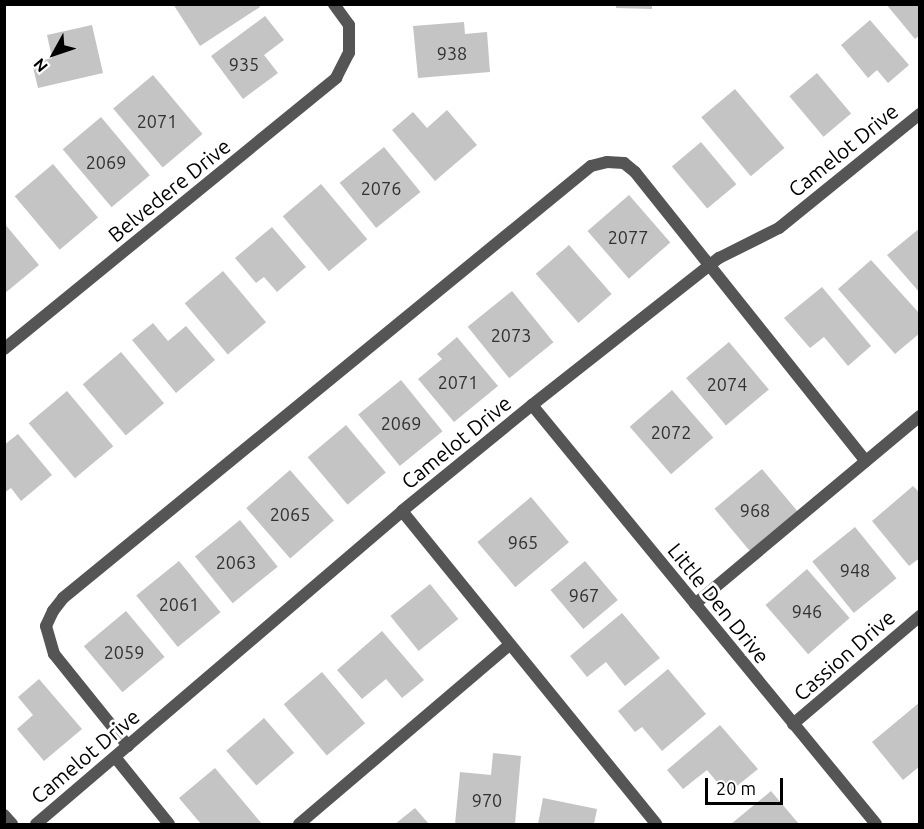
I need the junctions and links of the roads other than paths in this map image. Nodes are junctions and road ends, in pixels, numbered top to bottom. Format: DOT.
graph roads {
  1 [pos="334,4"];
  2 [pos="920,114"];
  3 [pos="710,264"];
  4 [pos="4,349"];
  5 [pos="532,405"];
  6 [pos="920,416"];
  7 [pos="866,461"];
  8 [pos="402,511"];
  9 [pos="695,604"];
  10 [pos="919,618"];
  11 [pos="508,645"];
  12 [pos="793,724"];
  13 [pos="128,746"];
  14 [pos="115,757"];
  15 [pos="4,815"];
  16 [pos="12,825"];
  17 [pos="36,825"];
  18 [pos="169,825"];
  19 [pos="299,825"];
  20 [pos="656,825"];
  21 [pos="876,825"];
  1 -- 4 [label="street, Belvedere Drive"];
  2 -- 3 [label="street, Camelot Drive"];
  3 -- 5 [label="street, Camelot Drive"];
  3 -- 7 [label="street"];
  3 -- 13 [label="street"];
  5 -- 8 [label="street, Camelot Drive"];
  5 -- 9 [label="street, Little Den Drive"];
  6 -- 7 [label="street"];
  7 -- 9 [label="street"];
  8 -- 11 [label="street"];
  8 -- 13 [label="street, Camelot Drive"];
  9 -- 12 [label="street, Little Den Drive"];
  10 -- 12 [label="street, Cassion Drive"];
  11 -- 19 [label="street"];
  11 -- 20 [label="street"];
  12 -- 21 [label="street, Little Den Drive"];
  13 -- 14 [label="street, Camelot Drive"];
  14 -- 17 [label="street, Camelot Drive"];
  14 -- 18 [label="street"];
  15 -- 16 [label="street"];
}
